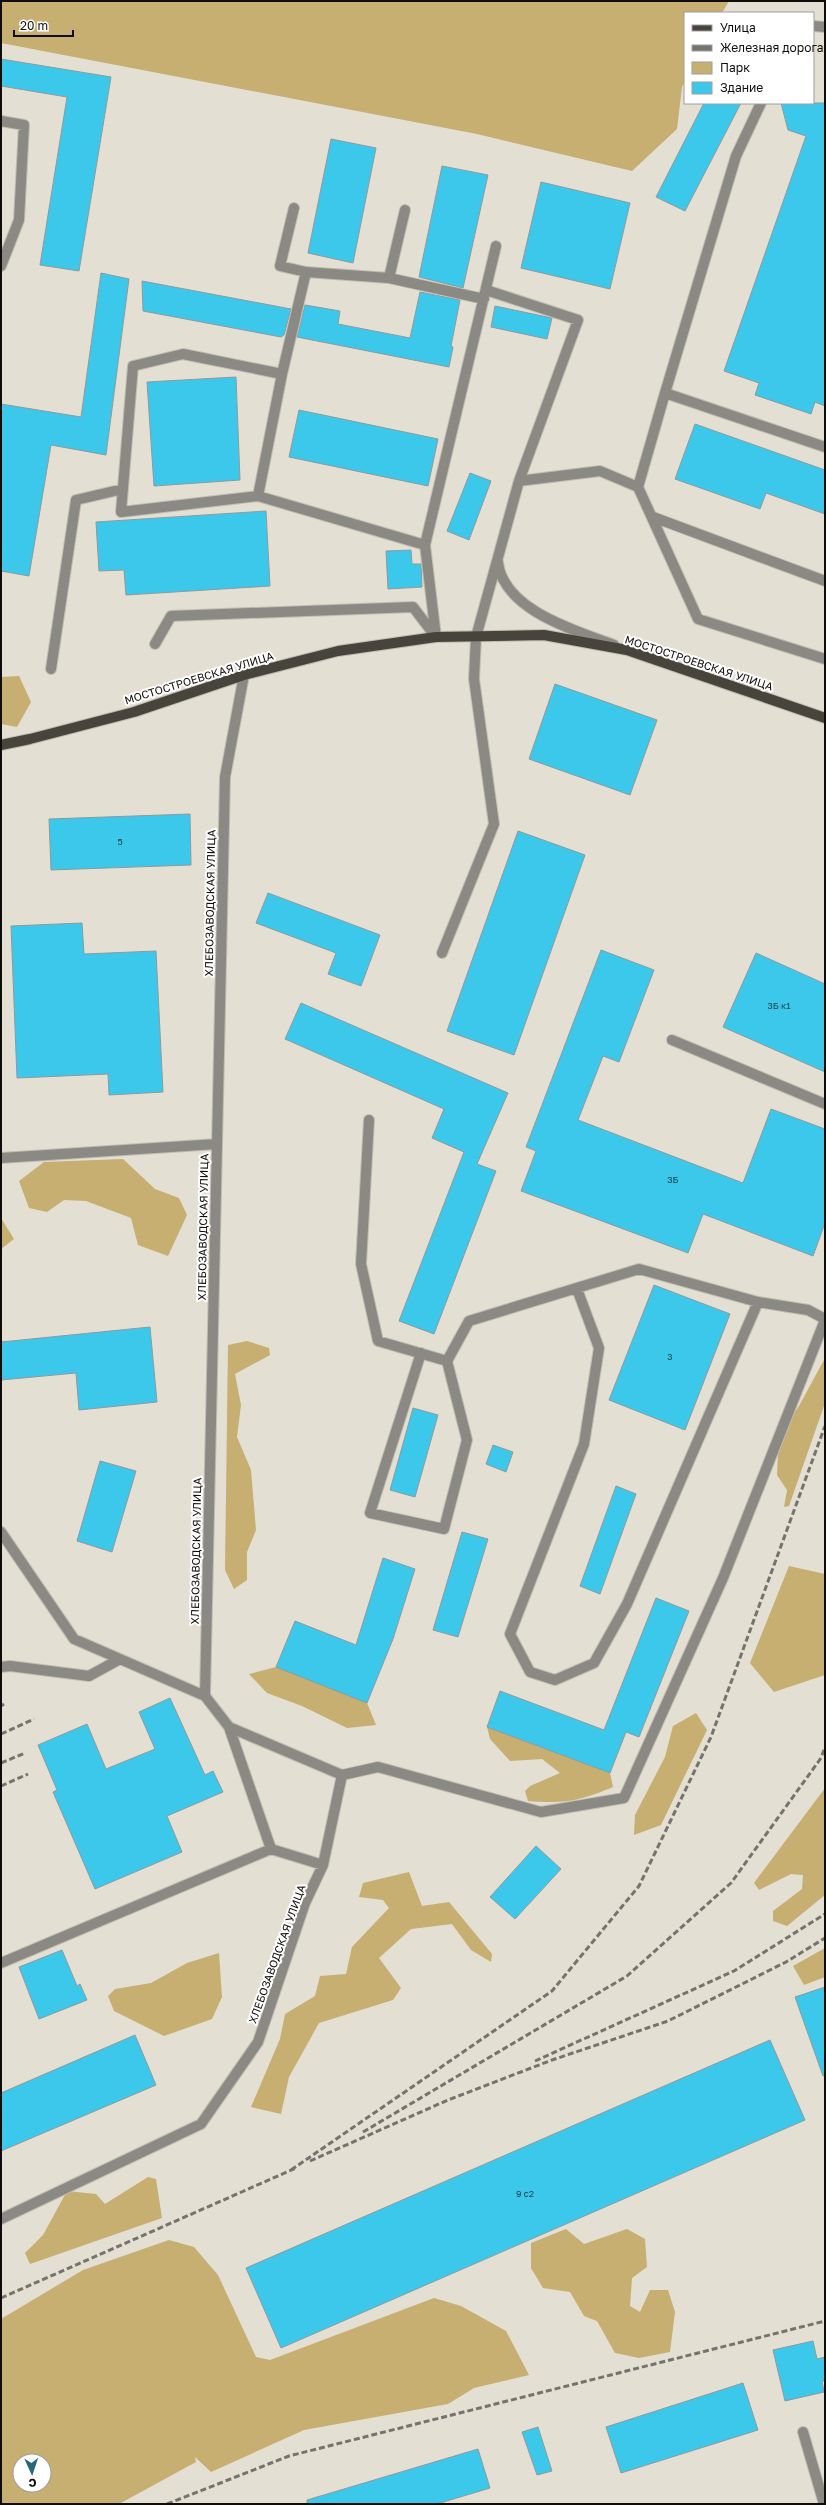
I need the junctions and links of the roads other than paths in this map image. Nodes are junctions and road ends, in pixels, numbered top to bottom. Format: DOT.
graph roads {
  1 [pos="814,26"];
  2 [pos="825,26"];
  3 [pos="761,104"];
  4 [pos="1,121"];
  5 [pos="294,208"];
  6 [pos="406,210"];
  7 [pos="496,246"];
  8 [pos="1,266"];
  9 [pos="306,272"];
  10 [pos="389,278"];
  11 [pos="485,294"];
  12 [pos="282,374"];
  13 [pos="664,393"];
  14 [pos="825,447"];
  15 [pos="519,481"];
  16 [pos="638,487"];
  17 [pos="123,489"];
  18 [pos="258,496"];
  19 [pos="653,517"];
  20 [pos="425,546"];
  21 [pos="498,558"];
  22 [pos="825,581"];
  23 [pos="476,637"];
  24 [pos="436,638"];
  25 [pos="155,644"];
  26 [pos="627,650"];
  27 [pos="825,658"];
  28 [pos="51,669"];
  29 [pos="244,674"];
  30 [pos="825,718"];
  31 [pos="1,745"];
  32 [pos="442,953"];
  33 [pos="672,1040"];
  34 [pos="825,1104"];
  35 [pos="369,1120"];
  36 [pos="217,1144"];
  37 [pos="1,1158"];
  38 [pos="577,1289"];
  39 [pos="758,1302"];
  40 [pos="825,1319"];
  41 [pos="421,1353"];
  42 [pos="447,1361"];
  43 [pos="1,1532"];
  44 [pos="120,1659"];
  45 [pos="1,1667"];
  46 [pos="205,1696"];
  47 [pos="229,1727"];
  48 [pos="342,1775"];
  49 [pos="272,1849"];
  50 [pos="323,1865"];
  51 [pos="1,1963"];
  52 [pos="1,2219"];
  53 [pos="804,2432"];
  54 [pos="824,2504"];
  1 -- 2 [label="street"];
  3 -- 13 [label="street"];
  4 -- 8 [label="street"];
  5 -- 9 [label="street"];
  6 -- 10 [label="street"];
  7 -- 11 [label="street"];
  9 -- 10 [label="street"];
  9 -- 12 [label="street"];
  10 -- 11 [label="street"];
  11 -- 15 [label="street"];
  11 -- 20 [label="street"];
  12 -- 17 [label="street"];
  12 -- 18 [label="street"];
  13 -- 14 [label="street"];
  13 -- 16 [label="street"];
  15 -- 16 [label="street"];
  15 -- 21 [label="street"];
  16 -- 19 [label="street"];
  17 -- 18 [label="street"];
  17 -- 28 [label="street"];
  18 -- 20 [label="street"];
  19 -- 22 [label="street"];
  19 -- 27 [label="street"];
  20 -- 24 [label="street"];
  21 -- 23 [label="street"];
  21 -- 26 [label="street"];
  23 -- 24 [label="main road, МОСТОСТРОЕВСКАЯ УЛИЦА"];
  23 -- 26 [label="main road, МОСТОСТРОЕВСКАЯ УЛИЦА"];
  23 -- 32 [label="street"];
  24 -- 25 [label="street"];
  24 -- 29 [label="main road, МОСТОСТРОЕВСКАЯ УЛИЦА"];
  26 -- 30 [label="main road, МОСТОСТРОЕВСКАЯ УЛИЦА"];
  29 -- 31 [label="main road, МОСТОСТРОЕВСКАЯ УЛИЦА"];
  29 -- 36 [label="street, ХЛЕБОЗАВОДСКАЯ УЛИЦА"];
  33 -- 34 [label="street"];
  35 -- 41 [label="street"];
  36 -- 37 [label="street"];
  36 -- 46 [label="street, ХЛЕБОЗАВОДСКАЯ УЛИЦА"];
  38 -- 39 [label="street"];
  38 -- 39 [label="street"];
  38 -- 42 [label="street"];
  39 -- 40 [label="street"];
  40 -- 48 [label="street"];
  41 -- 42 [label="street"];
  41 -- 42 [label="street"];
  43 -- 44 [label="street"];
  44 -- 45 [label="street"];
  44 -- 46 [label="street"];
  46 -- 47 [label="street"];
  47 -- 48 [label="street"];
  47 -- 49 [label="street"];
  48 -- 50 [label="street, ХЛЕБОЗАВОДСКАЯ УЛИЦА"];
  49 -- 50 [label="street"];
  49 -- 51 [label="street"];
  50 -- 52 [label="street, ХЛЕБОЗАВОДСКАЯ УЛИЦА"];
  53 -- 54 [label="street"];
}
